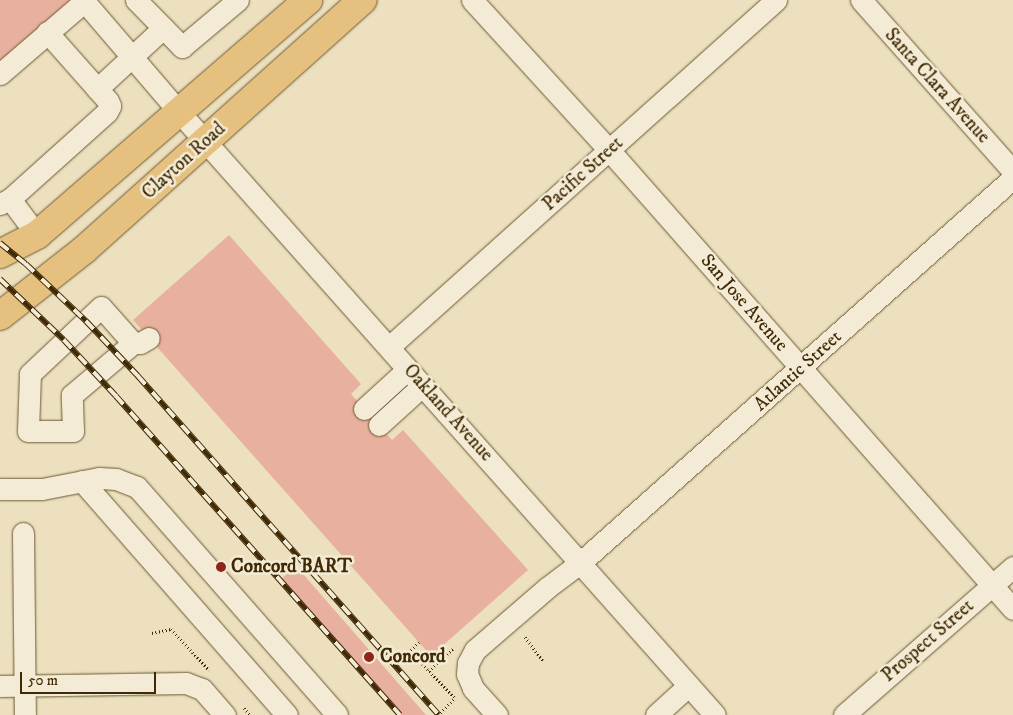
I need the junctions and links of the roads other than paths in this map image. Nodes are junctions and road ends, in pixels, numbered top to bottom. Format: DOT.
graph roads {
  1 [pos="136,0"];
  2 [pos="238,0"];
  3 [pos="308,0"];
  4 [pos="363,0"];
  5 [pos="472,0"];
  6 [pos="776,0"];
  7 [pos="861,0"];
  8 [pos="85,1"];
  9 [pos="163,28"];
  10 [pos="47,32"];
  11 [pos="133,57"];
  12 [pos="0,74"];
  13 [pos="97,89"];
  14 [pos="180,113"];
  15 [pos="206,142"];
  16 [pos="609,150"];
  17 [pos="1013,171"];
  18 [pos="1013,178"];
  19 [pos="5,201"];
  20 [pos="37,235"];
  21 [pos="0,254"];
  22 [pos="6,306"];
  23 [pos="141,341"];
  24 [pos="389,347"];
  25 [pos="801,368"];
  26 [pos="408,369"];
  27 [pos="423,385"];
  28 [pos="364,409"];
  29 [pos="379,426"];
  30 [pos="82,481"];
  31 [pos="0,489"];
  32 [pos="23,533"];
  33 [pos="582,562"];
  34 [pos="1013,567"];
  35 [pos="992,586"];
  36 [pos="1013,609"];
  37 [pos="0,686"];
  38 [pos="24,686"];
  39 [pos="688,686"];
  40 [pos="231,708"];
  41 [pos="25,715"];
  42 [pos="286,715"];
  43 [pos="337,715"];
  44 [pos="497,715"];
  45 [pos="656,715"];
  46 [pos="715,715"];
  47 [pos="844,715"];
  1 -- 9 [label="street"];
  2 -- 9 [label="street"];
  3 -- 14 [label="main road, Clayton Road"];
  4 -- 15 [label="main road, Clayton Road"];
  5 -- 16 [label="street, San Jose Avenue"];
  6 -- 16 [label="street, Pacific Street"];
  7 -- 17 [label="street, Santa Clara Avenue"];
  8 -- 10 [label="street"];
  8 -- 11 [label="street, Oakland Avenue"];
  9 -- 11 [label="street"];
  10 -- 12 [label="street"];
  10 -- 13 [label="street"];
  11 -- 13 [label="street"];
  11 -- 14 [label="street, Oakland Avenue"];
  13 -- 19 [label="street"];
  14 -- 15 [label="street, Oakland Avenue"];
  14 -- 20 [label="main road, Clayton Road"];
  15 -- 22 [label="main road, Clayton Road"];
  15 -- 24 [label="street, Oakland Avenue"];
  16 -- 24 [label="street, Pacific Street"];
  16 -- 25 [label="street, San Jose Avenue"];
  18 -- 25 [label="street, Atlantic Street"];
  19 -- 20 [label="street"];
  20 -- 21 [label="main road, Clayton Road"];
  23 -- 23 [label="street"];
  24 -- 26 [label="street, Oakland Avenue"];
  25 -- 33 [label="street, Atlantic Street"];
  25 -- 35 [label="street, San Jose Avenue"];
  26 -- 27 [label="street, Oakland Avenue"];
  26 -- 28 [label="street"];
  27 -- 29 [label="street"];
  27 -- 33 [label="street, Oakland Avenue"];
  30 -- 31 [label="street"];
  30 -- 42 [label="street"];
  30 -- 43 [label="street"];
  32 -- 38 [label="street"];
  33 -- 39 [label="street, Oakland Avenue"];
  33 -- 44 [label="street, Atlantic Street"];
  34 -- 35 [label="street, Prospect Street"];
  35 -- 36 [label="street, San Jose Avenue"];
  35 -- 47 [label="street, Prospect Street"];
  37 -- 38 [label="street"];
  38 -- 40 [label="street"];
  38 -- 41 [label="street"];
  39 -- 45 [label="street"];
  39 -- 46 [label="street, Oakland Avenue"];
}
